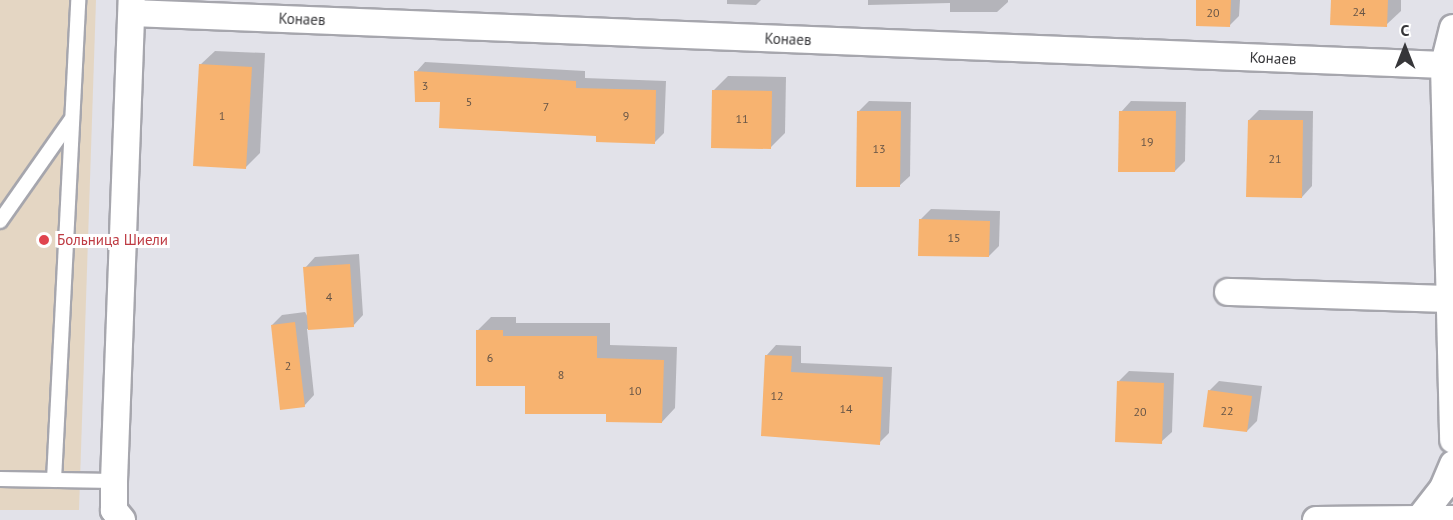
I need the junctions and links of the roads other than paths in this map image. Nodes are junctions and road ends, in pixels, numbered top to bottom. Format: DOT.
graph roads {
  1 [pos="78,0"];
  2 [pos="132,6"];
  3 [pos="1453,28"];
  4 [pos="1444,65"];
  5 [pos="72,118"];
  6 [pos="0,221"];
  7 [pos="1228,292"];
  8 [pos="1450,299"];
  9 [pos="1453,440"];
  10 [pos="1453,464"];
  11 [pos="0,479"];
  12 [pos="54,480"];
  13 [pos="114,481"];
  14 [pos="1419,519"];
  15 [pos="1453,519"];
  16 [pos="122,520"];
  17 [pos="1316,520"];
  1 -- 5 [label="lane"];
  2 -- 4 [label="street, Конаев"];
  2 -- 13 [label="street"];
  3 -- 4 [label="street"];
  4 -- 8 [label="street"];
  5 -- 6 [label="lane"];
  5 -- 12 [label="lane"];
  7 -- 8 [label="street"];
  8 -- 9 [label="street"];
  10 -- 14 [label="street"];
  11 -- 12 [label="lane"];
  12 -- 13 [label="lane"];
  13 -- 16 [label="street"];
  14 -- 15 [label="street"];
  14 -- 17 [label="street"];
}
